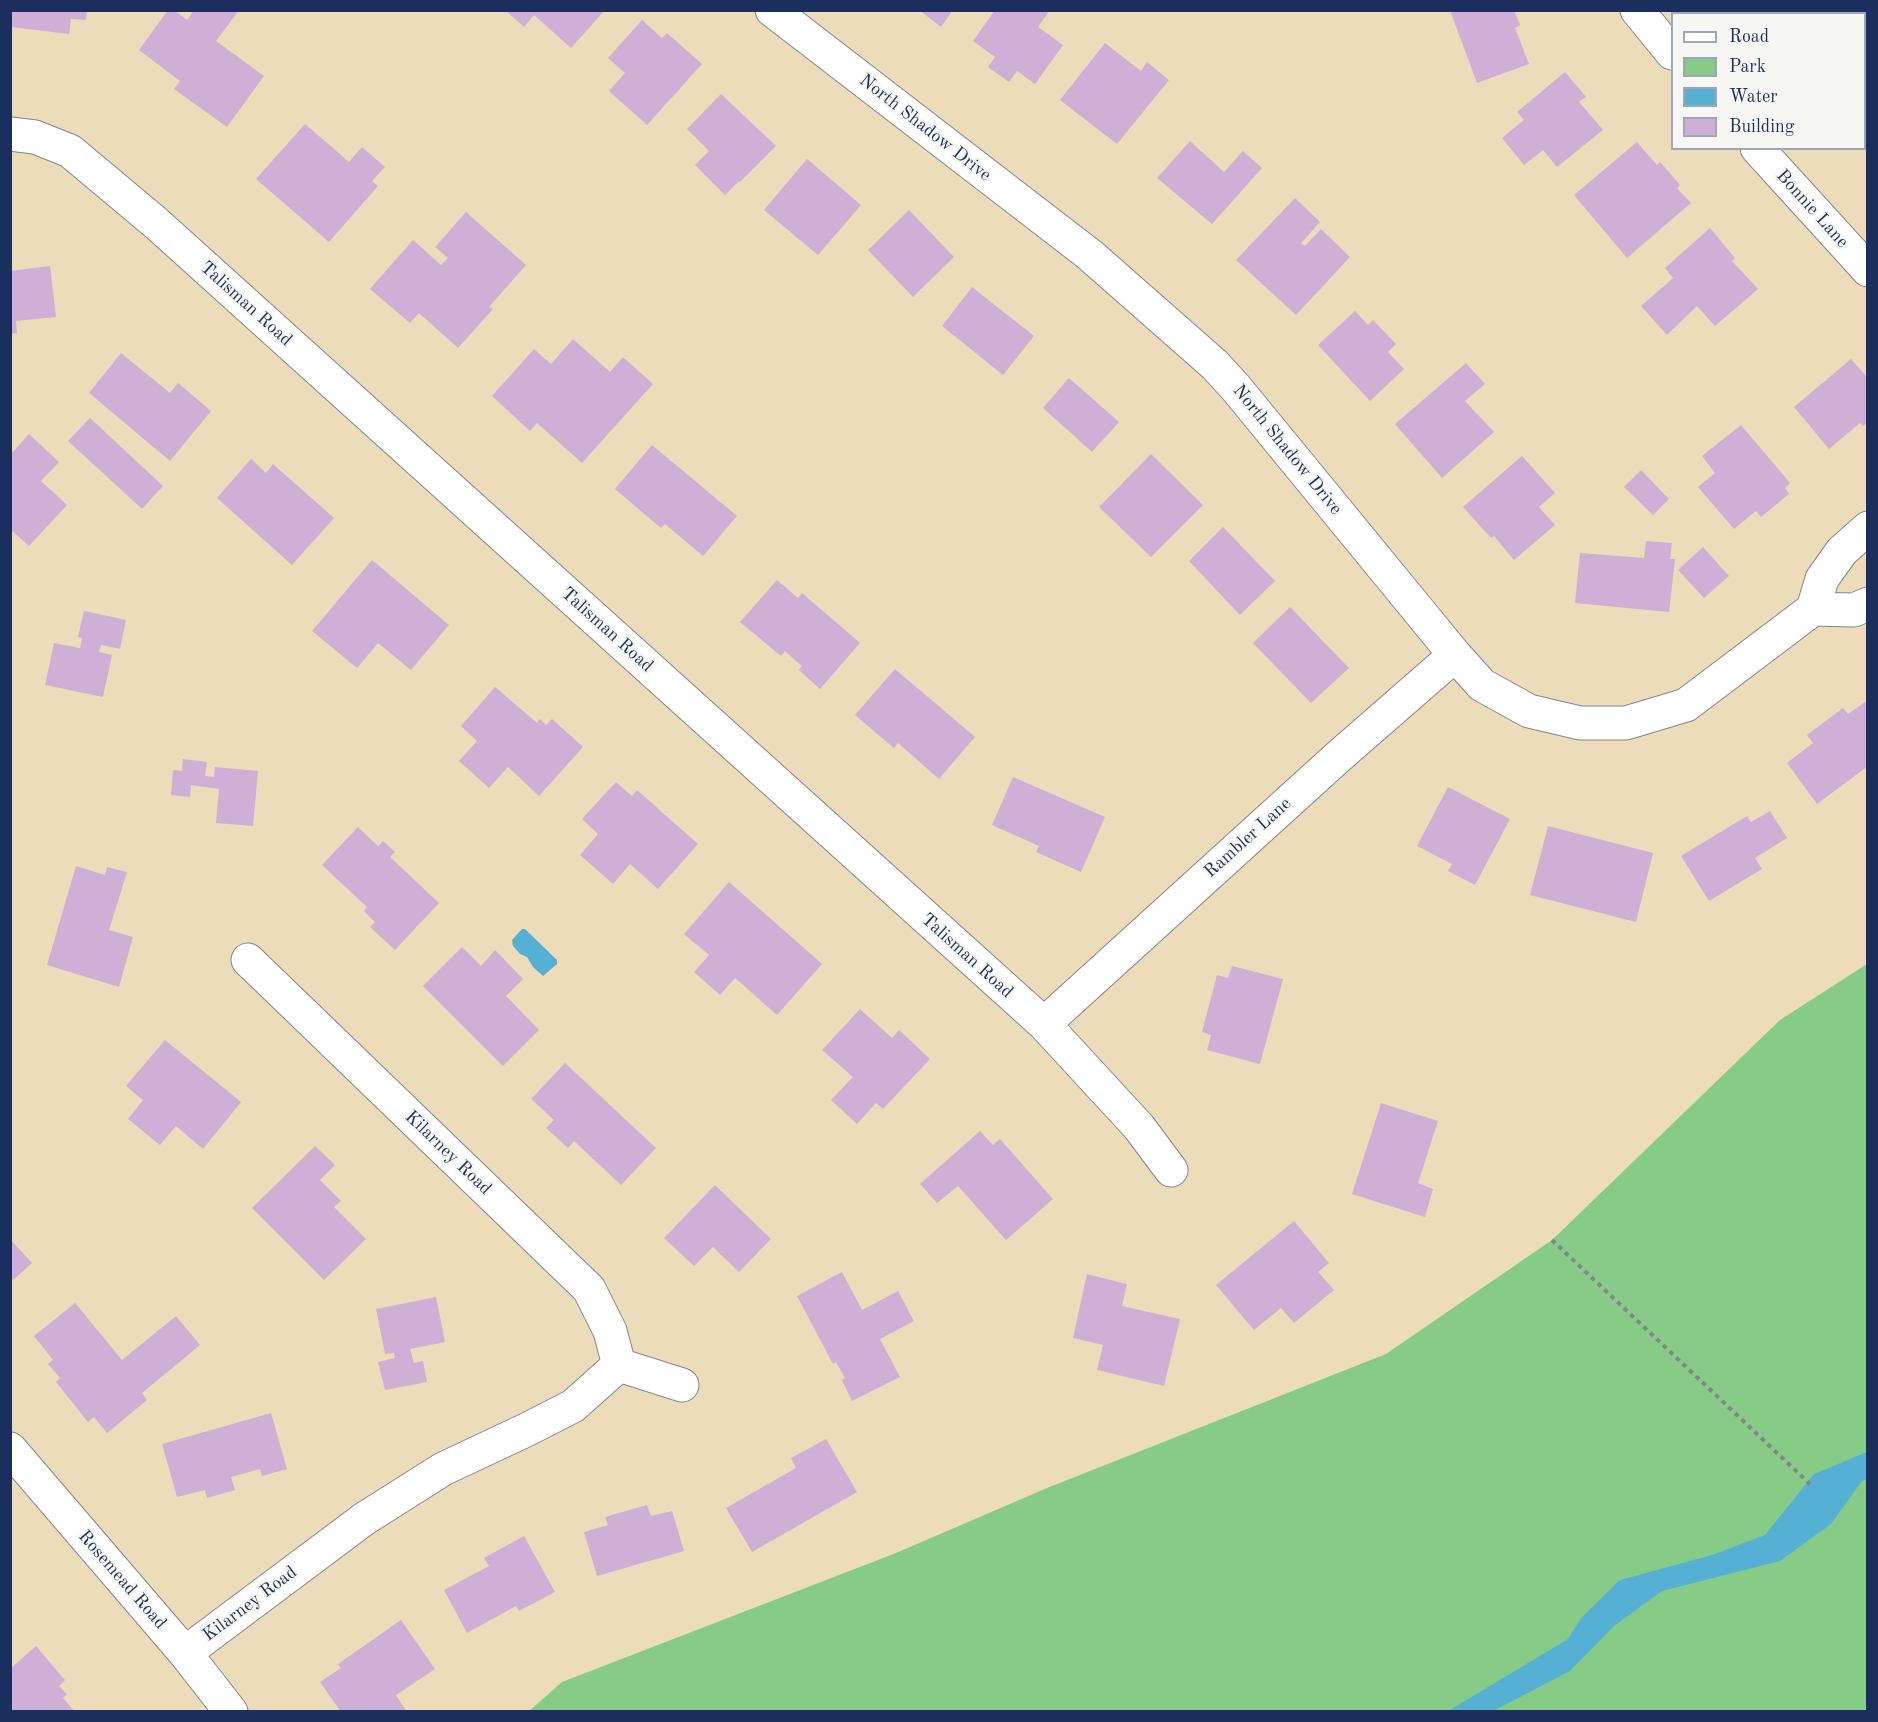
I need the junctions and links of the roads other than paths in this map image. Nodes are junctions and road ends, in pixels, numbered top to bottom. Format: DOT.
graph roads {
  1 [pos="772,10"];
  2 [pos="1637,10"];
  3 [pos="1671,52"];
  4 [pos="10,134"];
  5 [pos="1759,150"];
  6 [pos="1868,270"];
  7 [pos="1868,528"];
  8 [pos="1868,604"];
  9 [pos="1813,609"];
  10 [pos="1455,655"];
  11 [pos="248,960"];
  12 [pos="1044,1024"];
  13 [pos="1171,1170"];
  14 [pos="619,1365"];
  15 [pos="682,1385"];
  16 [pos="10,1449"];
  17 [pos="185,1653"];
  18 [pos="231,1712"];
  1 -- 10 [label="street, North Shadow Drive"];
  2 -- 3 [label="street"];
  4 -- 12 [label="street, Talisman Road"];
  5 -- 6 [label="street, Bonnie Lane"];
  7 -- 9 [label="street"];
  8 -- 9 [label="street"];
  9 -- 10 [label="street, North Shadow Drive"];
  10 -- 12 [label="street, Rambler Lane"];
  11 -- 14 [label="street, Kilarney Road"];
  12 -- 13 [label="street, Talisman Road"];
  14 -- 15 [label="street"];
  14 -- 17 [label="street, Kilarney Road"];
  16 -- 17 [label="street, Rosemead Road"];
  17 -- 18 [label="street, Rosemead Road"];
}
